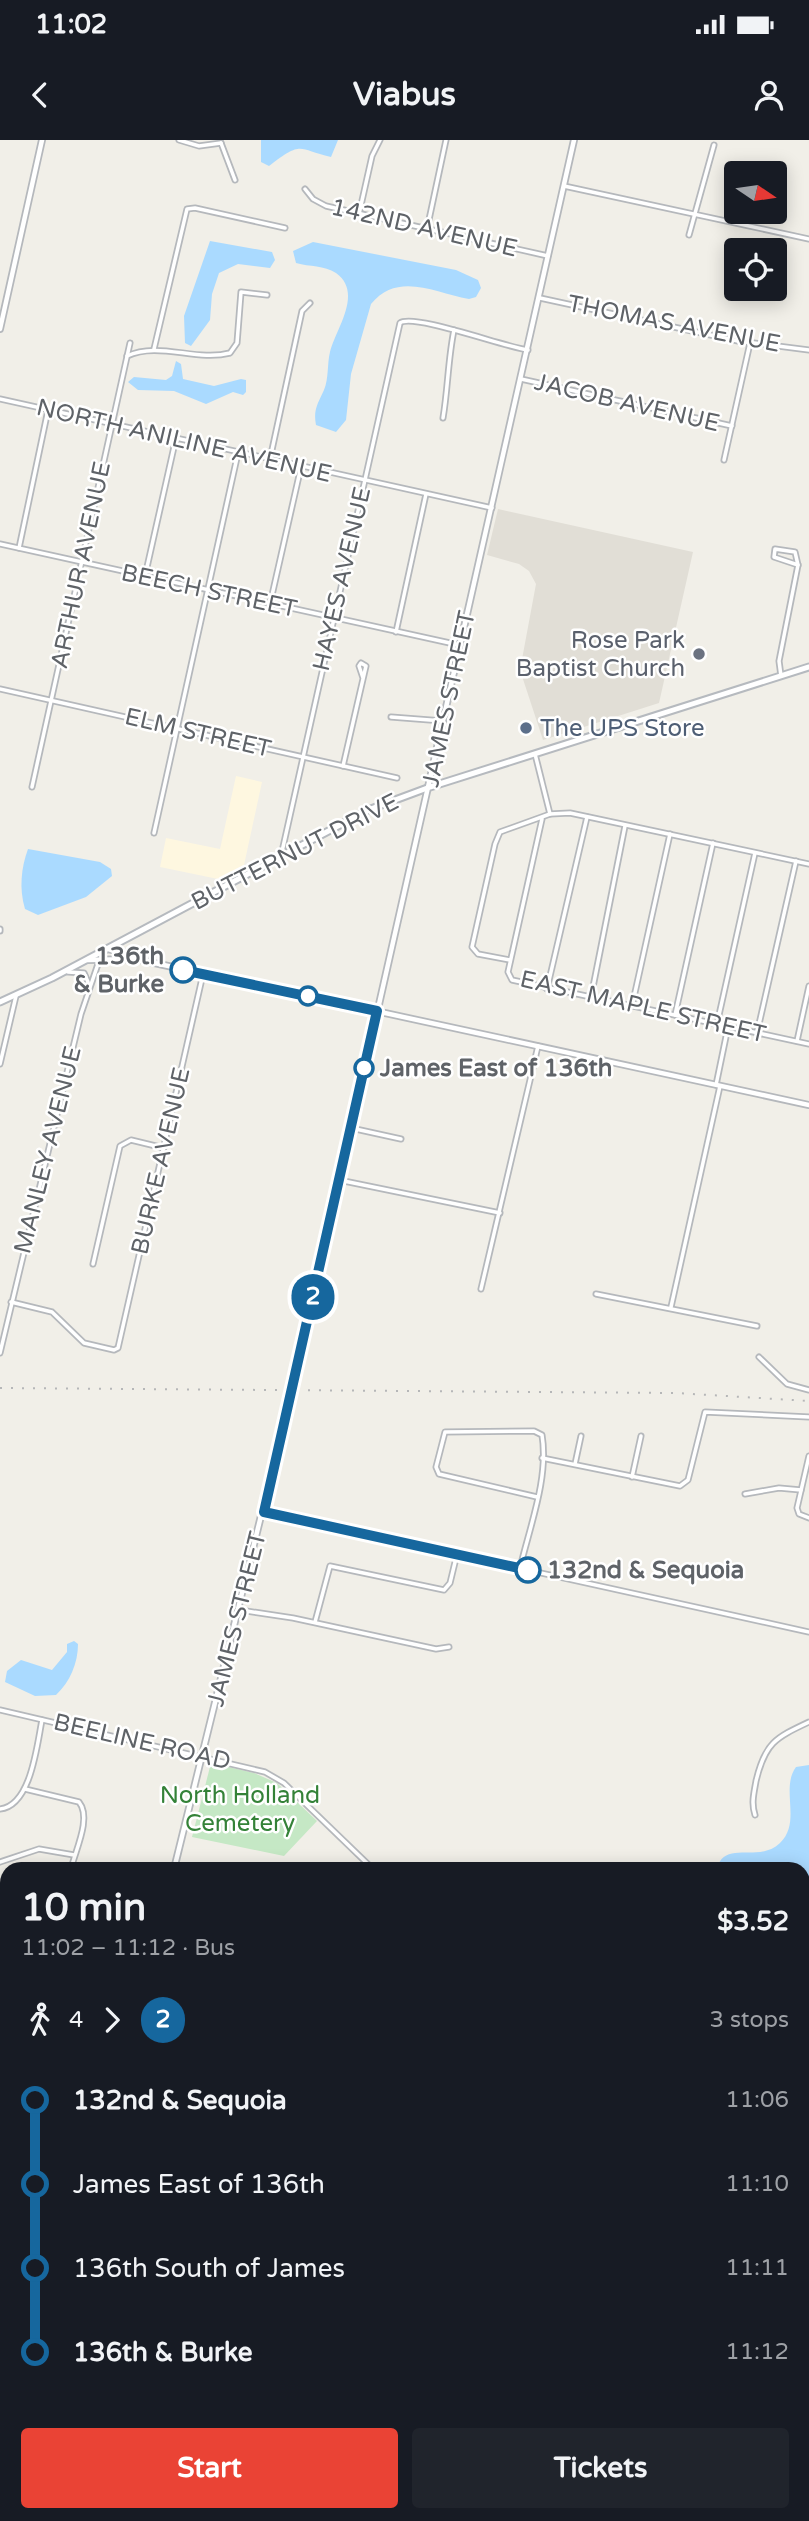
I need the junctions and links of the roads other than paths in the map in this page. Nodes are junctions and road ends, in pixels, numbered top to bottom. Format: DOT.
graph roads {
  1 [pos="42,140"];
  2 [pos="179,140"];
  3 [pos="380,140"];
  4 [pos="446,140"];
  5 [pos="573,140"];
  6 [pos="223,141"];
  7 [pos="714,145"];
  8 [pos="235,180"];
  9 [pos="564,186"];
  10 [pos="305,189"];
  11 [pos="694,213"];
  12 [pos="359,214"];
  13 [pos="285,228"];
  14 [pos="428,229"];
  15 [pos="689,235"];
  16 [pos="809,239"];
  17 [pos="548,256"];
  18 [pos="267,295"];
  19 [pos="540,298"];
  20 [pos="310,303"];
  21 [pos="0,329"];
  22 [pos="454,330"];
  23 [pos="130,343"];
  24 [pos="750,343"];
  25 [pos="154,349"];
  26 [pos="528,350"];
  27 [pos="809,350"];
  28 [pos="127,356"];
  29 [pos="521,379"];
  30 [pos="0,399"];
  31 [pos="48,410"];
  32 [pos="443,418"];
  33 [pos="112,424"];
  34 [pos="732,426"];
  35 [pos="176,438"];
  36 [pos="239,452"];
  37 [pos="270,459"];
  38 [pos="724,460"];
  39 [pos="301,467"];
  40 [pos="364,481"];
  41 [pos="426,494"];
  42 [pos="492,508"];
  43 [pos="0,544"];
  44 [pos="19,548"];
  45 [pos="82,563"];
  46 [pos="798,565"];
  47 [pos="145,576"];
  48 [pos="207,591"];
  49 [pos="270,604"];
  50 [pos="334,618"];
  51 [pos="396,632"];
  52 [pos="460,645"];
  53 [pos="809,667"];
  54 [pos="781,676"];
  55 [pos="363,678"];
  56 [pos="0,689"];
  57 [pos="51,700"];
  58 [pos="391,718"];
  59 [pos="443,721"];
  60 [pos="176,728"];
  61 [pos="535,754"];
  62 [pos="302,757"];
  63 [pos="344,766"];
  64 [pos="397,778"];
  65 [pos="32,787"];
  66 [pos="430,787"];
  67 [pos="550,814"];
  68 [pos="587,817"];
  69 [pos="542,819"];
  70 [pos="625,827"];
  71 [pos="154,833"];
  72 [pos="670,834"];
  73 [pos="713,844"];
  74 [pos="755,853"];
  75 [pos="281,856"];
  76 [pos="796,861"];
  77 [pos="809,864"];
  78 [pos="107,948"];
  79 [pos="136,959"];
  80 [pos="86,960"];
  81 [pos="510,960"];
  82 [pos="99,961"];
  83 [pos="63,972"];
  84 [pos="203,974"];
  85 [pos="809,986"];
  86 [pos="88,988"];
  87 [pos="547,989"];
  88 [pos="16,996"];
  89 [pos="591,997"];
  90 [pos="0,1002"];
  91 [pos="632,1006"];
  92 [pos="377,1011"];
  93 [pos="675,1015"];
  94 [pos="717,1024"];
  95 [pos="728,1027"];
  96 [pos="757,1033"];
  97 [pos="797,1041"];
  98 [pos="809,1044"];
  99 [pos="538,1046"];
  100 [pos="0,1064"];
  101 [pos="718,1086"];
  102 [pos="809,1105"];
  103 [pos="351,1128"];
  104 [pos="401,1139"];
  105 [pos="164,1148"];
  106 [pos="339,1180"];
  107 [pos="500,1213"];
  108 [pos="93,1264"];
  109 [pos="481,1289"];
  110 [pos="596,1294"];
  111 [pos="11,1302"];
  112 [pos="671,1307"];
  113 [pos="757,1326"];
  114 [pos="0,1353"];
  115 [pos="759,1357"];
  116 [pos="809,1390"];
  117 [pos="809,1417"];
  118 [pos="581,1436"];
  119 [pos="641,1436"];
  120 [pos="809,1456"];
  121 [pos="542,1458"];
  122 [pos="575,1464"];
  123 [pos="632,1477"];
  124 [pos="801,1490"];
  125 [pos="746,1494"];
  126 [pos="537,1497"];
  127 [pos="264,1512"];
  128 [pos="809,1518"];
  129 [pos="457,1554"];
  130 [pos="520,1568"];
  131 [pos="240,1609"];
  132 [pos="315,1622"];
  133 [pos="809,1632"];
  134 [pos="449,1647"];
  135 [pos="0,1710"];
  136 [pos="42,1720"];
  137 [pos="809,1722"];
  138 [pos="202,1756"];
  139 [pos="26,1789"];
  140 [pos="0,1809"];
  141 [pos="755,1815"];
  142 [pos="74,1855"];
  143 [pos="0,1862"];
  144 [pos="72,1862"];
  145 [pos="176,1862"];
  146 [pos="366,1862"];
  1 -- 21 [label="street"];
  2 -- 6 [label="street"];
  3 -- 12 [label="street"];
  4 -- 14 [label="street"];
  5 -- 9 [label="street, JAMES STREET"];
  6 -- 8 [label="street"];
  7 -- 11 [label="street"];
  9 -- 11 [label="street"];
  9 -- 17 [label="street, JAMES STREET"];
  10 -- 12 [label="street, 142ND AVENUE"];
  11 -- 15 [label="street"];
  11 -- 16 [label="street"];
  12 -- 14 [label="street, 142ND AVENUE"];
  13 -- 25 [label="street"];
  14 -- 17 [label="street, 142ND AVENUE"];
  17 -- 19 [label="street, JAMES STREET"];
  18 -- 25 [label="street"];
  19 -- 24 [label="street, THOMAS AVENUE"];
  19 -- 26 [label="street, JAMES STREET"];
  20 -- 37 [label="street"];
  22 -- 26 [label="street"];
  22 -- 32 [label="street"];
  22 -- 40 [label="street, HAYES AVENUE"];
  23 -- 28 [label="street, ARTHUR AVENUE"];
  24 -- 27 [label="street, THOMAS AVENUE"];
  24 -- 34 [label="street"];
  25 -- 28 [label="street"];
  26 -- 29 [label="street, JAMES STREET"];
  28 -- 33 [label="street, ARTHUR AVENUE"];
  29 -- 34 [label="street, JACOB AVENUE"];
  29 -- 42 [label="street, JAMES STREET"];
  30 -- 31 [label="street, NORTH ANILINE AVENUE"];
  31 -- 33 [label="street, NORTH ANILINE AVENUE"];
  31 -- 44 [label="street"];
  33 -- 35 [label="street, NORTH ANILINE AVENUE"];
  33 -- 45 [label="street, ARTHUR AVENUE"];
  34 -- 38 [label="street"];
  35 -- 36 [label="street, NORTH ANILINE AVENUE"];
  35 -- 47 [label="street"];
  36 -- 37 [label="street, NORTH ANILINE AVENUE"];
  36 -- 48 [label="street"];
  37 -- 39 [label="street, NORTH ANILINE AVENUE"];
  39 -- 40 [label="street, NORTH ANILINE AVENUE"];
  39 -- 49 [label="street"];
  40 -- 41 [label="street, NORTH ANILINE AVENUE"];
  40 -- 50 [label="street, HAYES AVENUE"];
  41 -- 42 [label="street, NORTH ANILINE AVENUE"];
  41 -- 51 [label="street"];
  42 -- 52 [label="street, JAMES STREET"];
  43 -- 44 [label="street, BEECH STREET"];
  44 -- 45 [label="street, BEECH STREET"];
  45 -- 47 [label="street, BEECH STREET"];
  45 -- 57 [label="street, ARTHUR AVENUE"];
  46 -- 46 [label="street"];
  46 -- 54 [label="street"];
  47 -- 48 [label="street, BEECH STREET"];
  48 -- 49 [label="street, BEECH STREET"];
  48 -- 60 [label="street"];
  49 -- 50 [label="street, BEECH STREET"];
  50 -- 51 [label="street, BEECH STREET"];
  50 -- 62 [label="street, HAYES AVENUE"];
  51 -- 52 [label="street, BEECH STREET"];
  52 -- 59 [label="street, JAMES STREET"];
  53 -- 54 [label="main road, BUTTERNUT DRIVE"];
  54 -- 61 [label="main road, BUTTERNUT DRIVE"];
  55 -- 63 [label="street"];
  56 -- 57 [label="street, ELM STREET"];
  57 -- 60 [label="street, ELM STREET"];
  57 -- 65 [label="street, ARTHUR AVENUE"];
  58 -- 59 [label="street"];
  59 -- 66 [label="street, JAMES STREET"];
  60 -- 62 [label="street, ELM STREET"];
  60 -- 71 [label="street"];
  61 -- 66 [label="main road, BUTTERNUT DRIVE"];
  61 -- 67 [label="street"];
  62 -- 63 [label="street, ELM STREET"];
  62 -- 75 [label="street, HAYES AVENUE"];
  63 -- 64 [label="street, ELM STREET"];
  66 -- 75 [label="main road, BUTTERNUT DRIVE"];
  66 -- 92 [label="street, JAMES STREET"];
  67 -- 68 [label="street"];
  67 -- 69 [label="street"];
  68 -- 70 [label="street"];
  68 -- 87 [label="street"];
  69 -- 81 [label="street"];
  69 -- 81 [label="street, EAST MAPLE STREET"];
  70 -- 72 [label="street"];
  70 -- 89 [label="street"];
  72 -- 73 [label="street"];
  72 -- 91 [label="street"];
  73 -- 74 [label="street"];
  73 -- 93 [label="street"];
  74 -- 76 [label="street"];
  74 -- 94 [label="street"];
  75 -- 78 [label="main road, BUTTERNUT DRIVE"];
  76 -- 77 [label="street"];
  76 -- 96 [label="street"];
  78 -- 79 [label="street"];
  78 -- 80 [label="main road, BUTTERNUT DRIVE"];
  79 -- 82 [label="street"];
  79 -- 84 [label="street"];
  80 -- 82 [label="street"];
  80 -- 83 [label="main road, BUTTERNUT DRIVE"];
  81 -- 87 [label="street, EAST MAPLE STREET"];
  82 -- 86 [label="street, MANLEY AVENUE"];
  83 -- 86 [label="street"];
  83 -- 88 [label="main road, BUTTERNUT DRIVE"];
  84 -- 92 [label="street"];
  84 -- 105 [label="street, BURKE AVENUE"];
  85 -- 97 [label="street"];
  86 -- 111 [label="street, MANLEY AVENUE"];
  87 -- 89 [label="street, EAST MAPLE STREET"];
  88 -- 90 [label="main road, BUTTERNUT DRIVE"];
  88 -- 100 [label="street"];
  89 -- 91 [label="street, EAST MAPLE STREET"];
  91 -- 93 [label="street, EAST MAPLE STREET"];
  92 -- 99 [label="street"];
  92 -- 103 [label="street, JAMES STREET"];
  93 -- 94 [label="street, EAST MAPLE STREET"];
  94 -- 95 [label="street, EAST MAPLE STREET"];
  95 -- 96 [label="street, EAST MAPLE STREET"];
  95 -- 101 [label="street"];
  96 -- 97 [label="street, EAST MAPLE STREET"];
  97 -- 98 [label="street, EAST MAPLE STREET"];
  99 -- 101 [label="street"];
  99 -- 107 [label="street"];
  101 -- 102 [label="street"];
  101 -- 112 [label="street"];
  103 -- 104 [label="street"];
  103 -- 106 [label="street, JAMES STREET"];
  105 -- 108 [label="street"];
  105 -- 111 [label="street, BURKE AVENUE"];
  106 -- 107 [label="street"];
  106 -- 127 [label="street, JAMES STREET"];
  107 -- 109 [label="street"];
  110 -- 112 [label="street"];
  111 -- 114 [label="street, MANLEY AVENUE"];
  112 -- 113 [label="street"];
  115 -- 116 [label="street"];
  117 -- 123 [label="street"];
  118 -- 122 [label="street"];
  119 -- 123 [label="street"];
  120 -- 124 [label="street"];
  121 -- 122 [label="street"];
  121 -- 126 [label="street"];
  121 -- 126 [label="street"];
  122 -- 123 [label="street"];
  124 -- 125 [label="street"];
  124 -- 128 [label="street"];
  126 -- 130 [label="street"];
  127 -- 129 [label="street"];
  127 -- 131 [label="street, JAMES STREET"];
  129 -- 130 [label="street"];
  129 -- 132 [label="street"];
  130 -- 133 [label="street"];
  131 -- 132 [label="street"];
  131 -- 138 [label="street, JAMES STREET"];
  132 -- 134 [label="street"];
  135 -- 136 [label="street, BEELINE ROAD"];
  136 -- 138 [label="street, BEELINE ROAD"];
  136 -- 139 [label="street"];
  137 -- 141 [label="street"];
  138 -- 145 [label="street, JAMES STREET"];
  138 -- 146 [label="street, BEELINE ROAD"];
  139 -- 140 [label="street"];
  139 -- 142 [label="street"];
  142 -- 143 [label="street"];
  142 -- 144 [label="street"];
}
